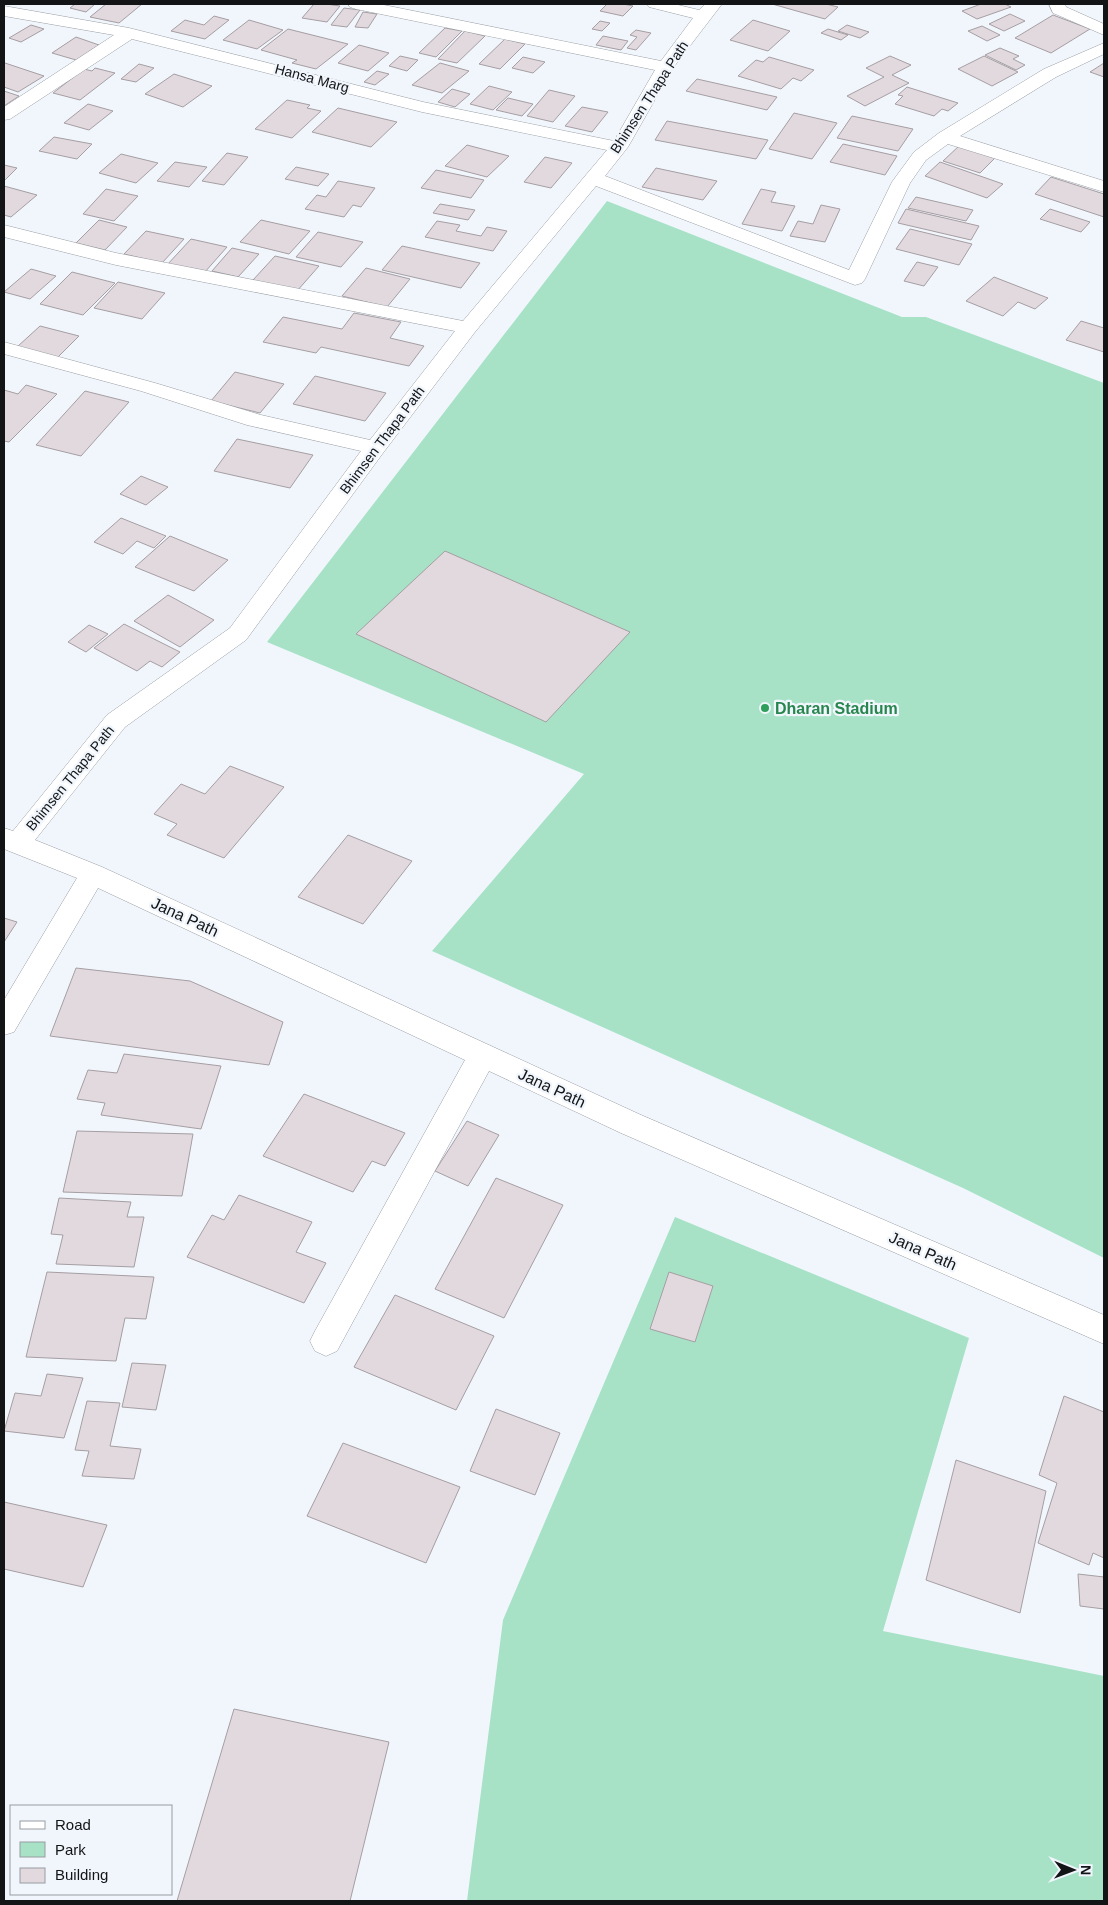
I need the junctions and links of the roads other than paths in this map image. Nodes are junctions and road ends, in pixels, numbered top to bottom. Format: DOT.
graph roads {
  1 [pos="356,4"];
  2 [pos="654,4"];
  3 [pos="1057,4"];
  4 [pos="708,10"];
  5 [pos="4,11"];
  6 [pos="1104,30"];
  7 [pos="130,34"];
  8 [pos="1104,48"];
  9 [pos="665,67"];
  10 [pos="4,115"];
  11 [pos="945,137"];
  12 [pos="619,147"];
  13 [pos="594,178"];
  14 [pos="1104,187"];
  15 [pos="4,231"];
  16 [pos="468,328"];
  17 [pos="4,349"];
  18 [pos="375,448"];
  19 [pos="10,841"];
  20 [pos="93,874"];
  21 [pos="4,1024"];
  22 [pos="482,1056"];
  23 [pos="1104,1330"];
  24 [pos="326,1341"];
  1 -- 9 [label="street"];
  2 -- 4 [label="street"];
  3 -- 6 [label="street"];
  4 -- 9 [label="street, Bhimsen Thapa Path"];
  5 -- 7 [label="street, Hansa Marg"];
  7 -- 10 [label="street"];
  7 -- 12 [label="street, Hansa Marg"];
  8 -- 11 [label="street"];
  9 -- 12 [label="street, Bhimsen Thapa Path"];
  11 -- 13 [label="street"];
  11 -- 14 [label="street"];
  12 -- 13 [label="street, Bhimsen Thapa Path"];
  13 -- 16 [label="street, Bhimsen Thapa Path"];
  15 -- 16 [label="street"];
  16 -- 18 [label="street, Bhimsen Thapa Path"];
  17 -- 18 [label="street"];
  18 -- 19 [label="street, Bhimsen Thapa Path"];
  19 -- 20 [label="street, Jana Path"];
  20 -- 21 [label="street"];
  20 -- 22 [label="street, Jana Path"];
  22 -- 23 [label="street, Jana Path"];
  22 -- 24 [label="street"];
}
